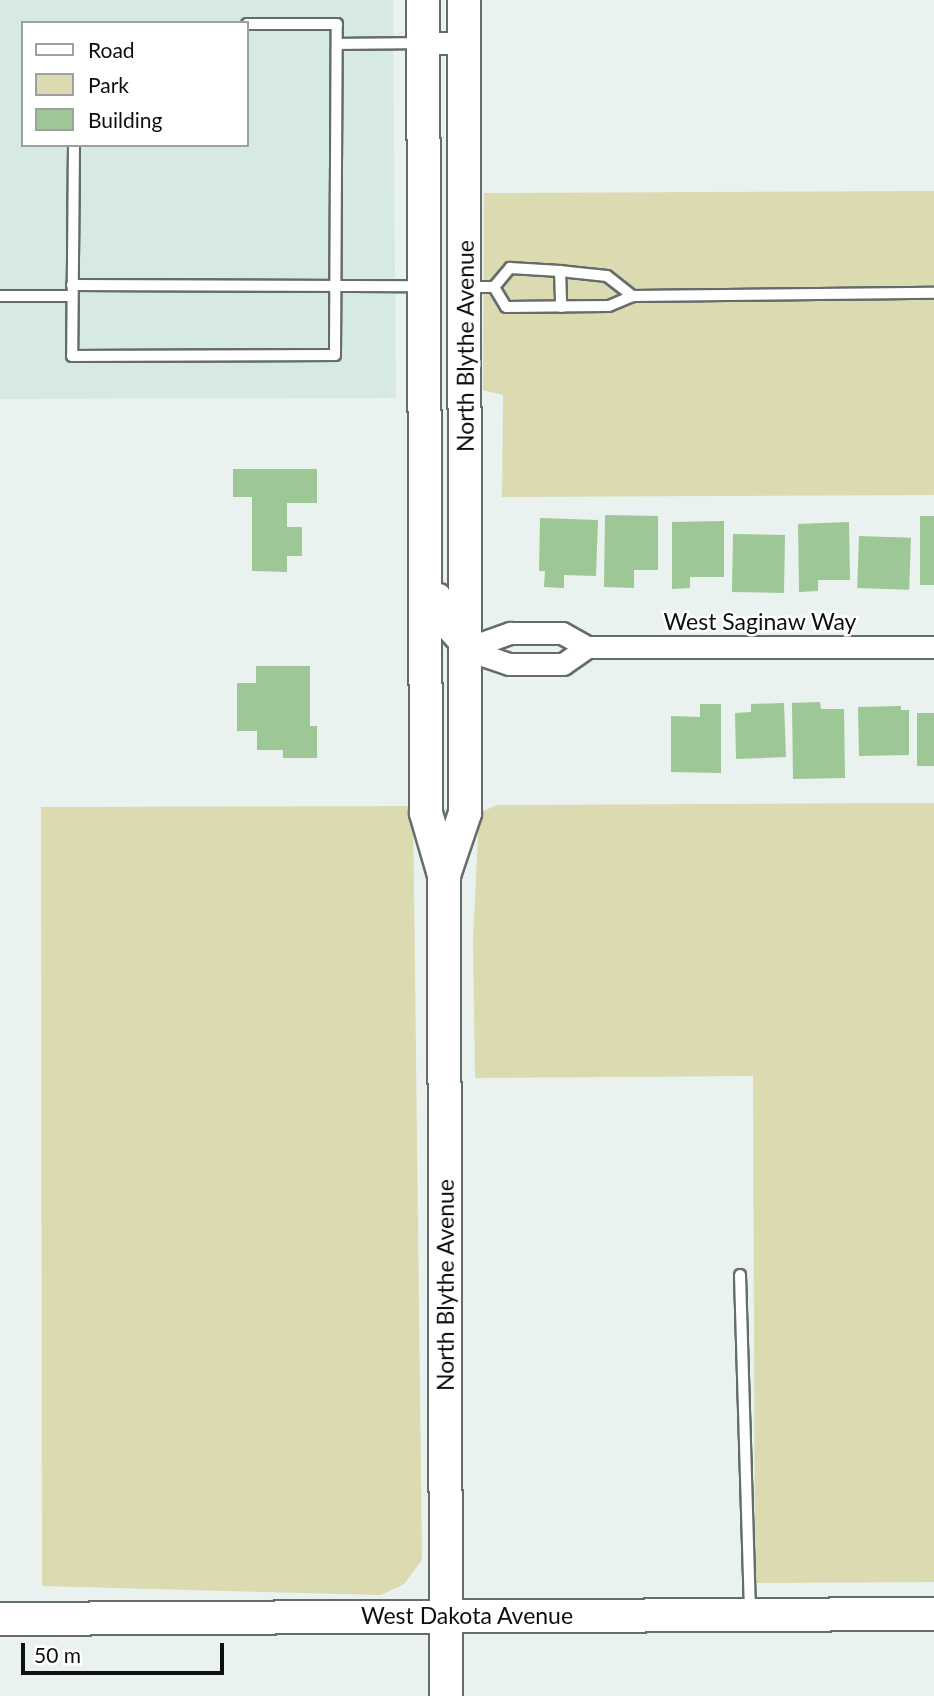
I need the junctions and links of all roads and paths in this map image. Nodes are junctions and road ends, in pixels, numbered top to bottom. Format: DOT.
graph roads {
  1 [pos="424,0"];
  2 [pos="464,0"];
  3 [pos="248,24"];
  4 [pos="424,43"];
  5 [pos="464,43"];
  6 [pos="337,44"];
  7 [pos="74,147"];
  8 [pos="560,271"];
  9 [pos="335,285"];
  10 [pos="425,286"];
  11 [pos="479,287"];
  12 [pos="72,290"];
  13 [pos="934,293"];
  14 [pos="0,296"];
  15 [pos="633,296"];
  16 [pos="561,307"];
  17 [pos="425,397"];
  18 [pos="587,647"];
  19 [pos="934,647"];
  20 [pos="465,649"];
  21 [pos="444,874"];
  22 [pos="740,1275"];
  23 [pos="934,1614"];
  24 [pos="446,1615"];
  25 [pos="750,1615"];
  26 [pos="0,1619"];
  27 [pos="446,1696"];
  1 -- 4 [label="street, North Blythe Avenue"];
  2 -- 5 [label="street, North Blythe Avenue"];
  3 -- 6 [label="lane"];
  4 -- 5 [label="street"];
  4 -- 6 [label="lane"];
  4 -- 10 [label="street, North Blythe Avenue"];
  5 -- 11 [label="street, North Blythe Avenue"];
  6 -- 9 [label="lane"];
  7 -- 12 [label="lane"];
  8 -- 11 [label="lane"];
  8 -- 15 [label="lane"];
  8 -- 16 [label="lane"];
  9 -- 10 [label="lane"];
  9 -- 12 [label="lane"];
  9 -- 12 [label="lane"];
  10 -- 17 [label="street, North Blythe Avenue"];
  11 -- 16 [label="lane"];
  11 -- 20 [label="street, North Blythe Avenue"];
  12 -- 14 [label="lane"];
  13 -- 15 [label="lane"];
  15 -- 16 [label="lane"];
  17 -- 20 [label="street, North Blythe Avenue"];
  17 -- 21 [label="street, North Blythe Avenue"];
  18 -- 19 [label="street, West Saginaw Way"];
  18 -- 20 [label="street, West Saginaw Way"];
  18 -- 20 [label="street, West Saginaw Way"];
  20 -- 21 [label="street, North Blythe Avenue"];
  21 -- 24 [label="street, North Blythe Avenue"];
  22 -- 25 [label="lane"];
  23 -- 25 [label="street, West Dakota Avenue"];
  24 -- 25 [label="street, West Dakota Avenue"];
  24 -- 26 [label="street, West Dakota Avenue"];
  24 -- 27 [label="street, North Blythe Avenue"];
}
